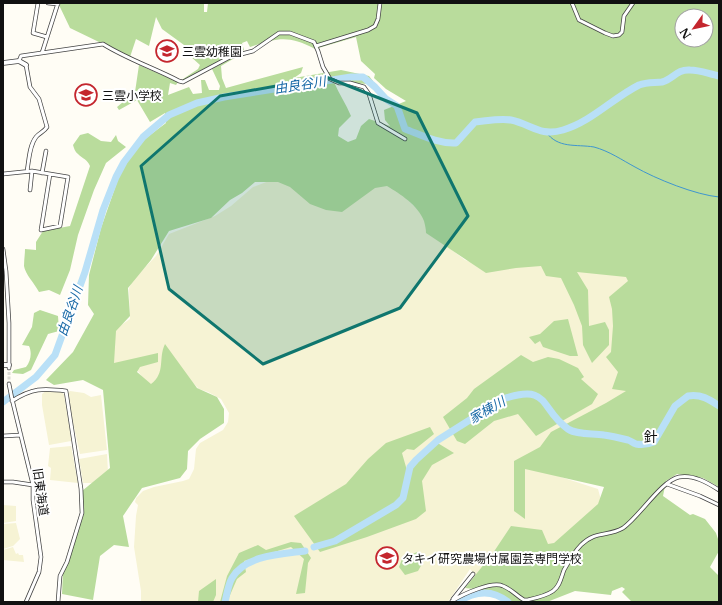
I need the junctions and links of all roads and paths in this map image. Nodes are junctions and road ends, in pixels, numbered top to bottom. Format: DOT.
graph roads {
  1 [pos="38,3"];
  2 [pos="48,3"];
  3 [pos="58,3"];
  4 [pos="380,3"];
  5 [pos="572,3"];
  6 [pos="633,3"];
  7 [pos="47,38"];
  8 [pos="316,46"];
  9 [pos="42,53"];
  10 [pos="19,61"];
  11 [pos="3,63"];
  12 [pos="26,65"];
  13 [pos="405,139"];
  14 [pos="46,151"];
  15 [pos="27,171"];
  16 [pos="32,172"];
  17 [pos="42,173"];
  18 [pos="3,174"];
  19 [pos="50,174"];
  20 [pos="30,190"];
  21 [pos="3,249"];
  22 [pos="3,365"];
  23 [pos="9,366"];
  24 [pos="9,384"];
  25 [pos="12,400"];
  26 [pos="3,436"];
  27 [pos="21,436"];
  28 [pos="3,482"];
  29 [pos="667,484"];
  30 [pos="33,485"];
  31 [pos="719,490"];
  32 [pos="719,505"];
  33 [pos="473,574"];
  34 [pos="452,601"];
  35 [pos="26,602"];
  36 [pos="58,602"];
  1 -- 7 [label="street"];
  2 -- 3 [label="street"];
  3 -- 7 [label="street"];
  4 -- 8 [label="street"];
  5 -- 6 [label="street"];
  7 -- 9 [label="street"];
  8 -- 9 [label="street"];
  8 -- 13 [label="street"];
  9 -- 10 [label="street"];
  10 -- 11 [label="street"];
  10 -- 12 [label="street"];
  12 -- 15 [label="street"];
  14 -- 17 [label="street"];
  15 -- 16 [label="street"];
  15 -- 18 [label="street"];
  16 -- 17 [label="street"];
  16 -- 20 [label="street"];
  17 -- 19 [label="street"];
  19 -- 19 [label="street"];
  21 -- 23 [label="street"];
  22 -- 23 [label="street"];
  24 -- 25 [label="street, 旧東海道"];
  25 -- 27 [label="street, 旧東海道"];
  25 -- 36 [label="street"];
  26 -- 27 [label="street"];
  27 -- 30 [label="street, 旧東海道"];
  28 -- 30 [label="street"];
  29 -- 31 [label="street"];
  29 -- 32 [label="street"];
  29 -- 34 [label="street"];
  30 -- 35 [label="street, 旧東海道"];
  33 -- 34 [label="street"];
}
